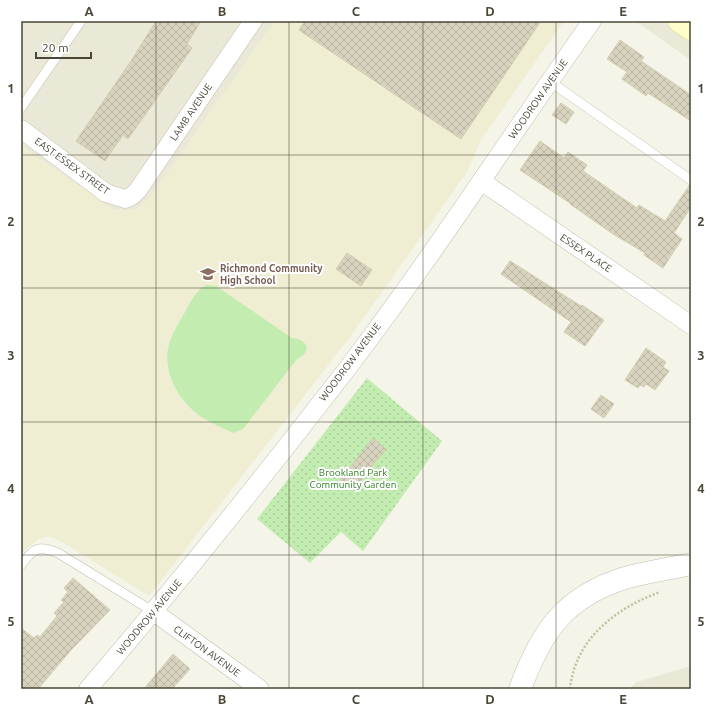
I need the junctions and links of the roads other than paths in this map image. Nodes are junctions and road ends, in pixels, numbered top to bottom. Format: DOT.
graph roads {
  1 [pos="81,21"];
  2 [pos="254,21"];
  3 [pos="592,21"];
  4 [pos="679,21"];
  5 [pos="691,29"];
  6 [pos="549,81"];
  7 [pos="21,108"];
  8 [pos="21,129"];
  9 [pos="691,180"];
  10 [pos="481,181"];
  11 [pos="125,199"];
  12 [pos="691,324"];
  13 [pos="691,564"];
  14 [pos="21,565"];
  15 [pos="154,612"];
  16 [pos="88,689"];
  17 [pos="260,689"];
  18 [pos="520,689"];
  1 -- 7 [label="lane"];
  2 -- 11 [label="street, LAMB AVENUE"];
  3 -- 6 [label="street, WOODROW AVENUE"];
  4 -- 5 [label="main road"];
  6 -- 9 [label="lane"];
  6 -- 10 [label="street, WOODROW AVENUE"];
  8 -- 11 [label="street, EAST ESSEX STREET"];
  10 -- 12 [label="street, ESSEX PLACE"];
  10 -- 15 [label="street, WOODROW AVENUE"];
  13 -- 18 [label="street"];
  14 -- 15 [label="lane"];
  15 -- 16 [label="street, WOODROW AVENUE"];
  15 -- 17 [label="street, CLIFTON AVENUE"];
}
